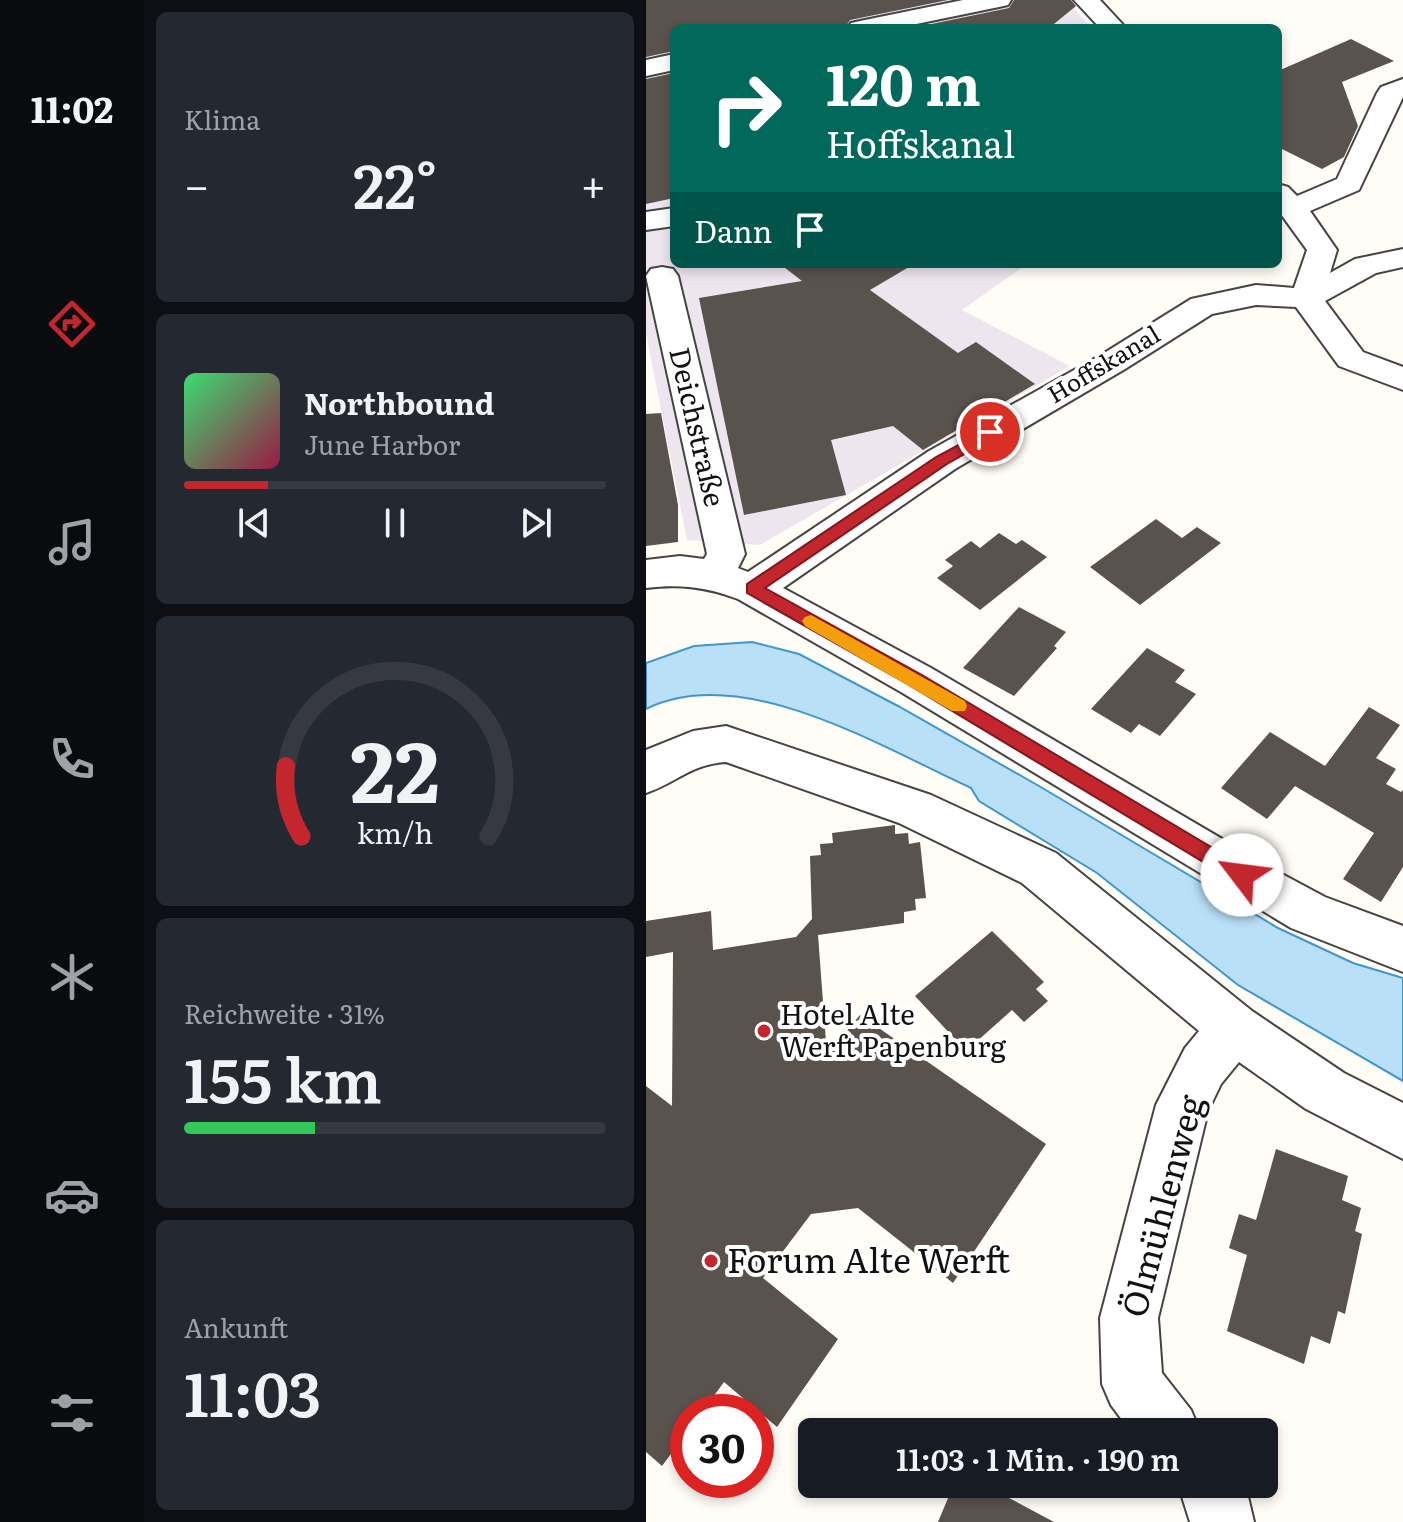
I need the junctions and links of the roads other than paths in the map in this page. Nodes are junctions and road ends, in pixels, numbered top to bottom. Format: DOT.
graph roads {
  1 [pos="999,0"];
  2 [pos="1086,0"];
  3 [pos="880,24"];
  4 [pos="1110,24"];
  5 [pos="670,63"];
  6 [pos="646,68"];
  7 [pos="1403,87"];
  8 [pos="1285,200"];
  9 [pos="670,218"];
  10 [pos="646,221"];
  11 [pos="1401,257"];
  12 [pos="662,276"];
  13 [pos="1306,298"];
  14 [pos="1403,379"];
  15 [pos="646,574"];
  16 [pos="734,582"];
  17 [pos="646,774"];
  18 [pos="1403,949"];
  19 [pos="1234,1028"];
  20 [pos="1403,1132"];
  21 [pos="1158,1418"];
  22 [pos="1218,1498"];
  23 [pos="1222,1522"];
  1 -- 3 [label="street"];
  2 -- 4 [label="street"];
  5 -- 6 [label="street"];
  7 -- 8 [label="street"];
  8 -- 13 [label="street"];
  9 -- 10 [label="street"];
  11 -- 13 [label="street"];
  12 -- 16 [label="street, Deichstraße"];
  13 -- 14 [label="street"];
  13 -- 16 [label="street, Hoffskanal"];
  15 -- 16 [label="street"];
  16 -- 18 [label="street"];
  17 -- 19 [label="street"];
  19 -- 20 [label="street"];
  19 -- 21 [label="street, Ölmühlenweg"];
  22 -- 23 [label="street"];
}
